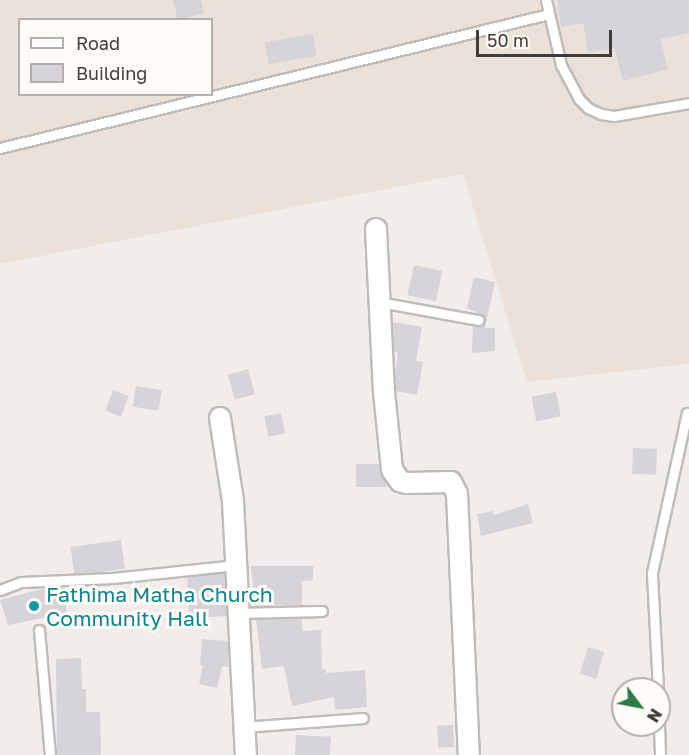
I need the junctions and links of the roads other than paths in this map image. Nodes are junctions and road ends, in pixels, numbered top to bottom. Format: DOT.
graph roads {
  1 [pos="546,0"];
  2 [pos="549,14"];
  3 [pos="689,103"];
  4 [pos="0,148"];
  5 [pos="376,229"];
  6 [pos="379,302"];
  7 [pos="478,320"];
  8 [pos="687,413"];
  9 [pos="220,418"];
  10 [pos="236,565"];
  11 [pos="0,590"];
  12 [pos="322,611"];
  13 [pos="238,614"];
  14 [pos="39,630"];
  15 [pos="657,677"];
  16 [pos="363,718"];
  17 [pos="244,727"];
  18 [pos="659,737"];
  19 [pos="50,755"];
  20 [pos="246,755"];
  21 [pos="469,755"];
  22 [pos="660,755"];
  1 -- 2 [label="lane"];
  2 -- 3 [label="lane"];
  2 -- 4 [label="lane"];
  5 -- 6 [label="street"];
  6 -- 7 [label="lane"];
  6 -- 21 [label="street"];
  8 -- 15 [label="lane"];
  9 -- 10 [label="street"];
  10 -- 11 [label="lane"];
  10 -- 13 [label="street"];
  12 -- 13 [label="lane"];
  13 -- 17 [label="street"];
  14 -- 19 [label="lane"];
  16 -- 17 [label="lane"];
  17 -- 20 [label="street"];
  18 -- 22 [label="lane"];
}
